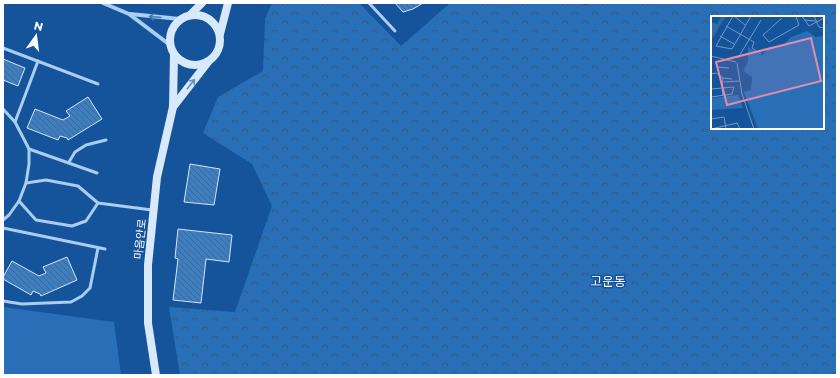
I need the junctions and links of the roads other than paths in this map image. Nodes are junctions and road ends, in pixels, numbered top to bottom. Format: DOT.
graph roads {
  1 [pos="104,3"];
  2 [pos="202,3"];
  3 [pos="228,3"];
  4 [pos="369,3"];
  5 [pos="129,14"];
  6 [pos="190,15"];
  7 [pos="180,19"];
  8 [pos="395,31"];
  9 [pos="220,34"];
  10 [pos="170,45"];
  11 [pos="3,48"];
  12 [pos="174,54"];
  13 [pos="209,60"];
  14 [pos="38,61"];
  15 [pos="98,84"];
  16 [pos="173,107"];
  17 [pos="3,109"];
  18 [pos="15,122"];
  19 [pos="106,140"];
  20 [pos="29,149"];
  21 [pos="69,162"];
  22 [pos="97,172"];
  23 [pos="26,183"];
  24 [pos="19,201"];
  25 [pos="98,204"];
  26 [pos="154,210"];
  27 [pos="3,220"];
  28 [pos="3,228"];
  29 [pos="98,248"];
  30 [pos="105,249"];
  31 [pos="3,301"];
  32 [pos="156,375"];
  1 -- 5 [label="street"];
  2 -- 6 [label="street"];
  3 -- 9 [label="street"];
  4 -- 8 [label="lane"];
  7 -- 5 [label="street, one-way"];
  5 -- 10 [label="street"];
  6 -- 7 [label="street"];
  6 -- 9 [label="street"];
  7 -- 10 [label="street"];
  9 -- 13 [label="street"];
  10 -- 12 [label="street"];
  11 -- 14 [label="lane"];
  12 -- 13 [label="street"];
  12 -- 16 [label="street"];
  16 -- 13 [label="street, one-way"];
  14 -- 15 [label="lane"];
  14 -- 18 [label="lane"];
  16 -- 26 [label="street, 마음안로"];
  17 -- 18 [label="lane"];
  18 -- 20 [label="lane"];
  19 -- 21 [label="lane"];
  20 -- 21 [label="lane"];
  20 -- 23 [label="lane"];
  21 -- 22 [label="lane"];
  23 -- 24 [label="lane"];
  23 -- 25 [label="lane"];
  24 -- 25 [label="lane"];
  24 -- 27 [label="lane"];
  25 -- 26 [label="lane"];
  26 -- 32 [label="street, 마음안로"];
  28 -- 29 [label="lane"];
  29 -- 30 [label="lane"];
  29 -- 31 [label="lane"];
}
